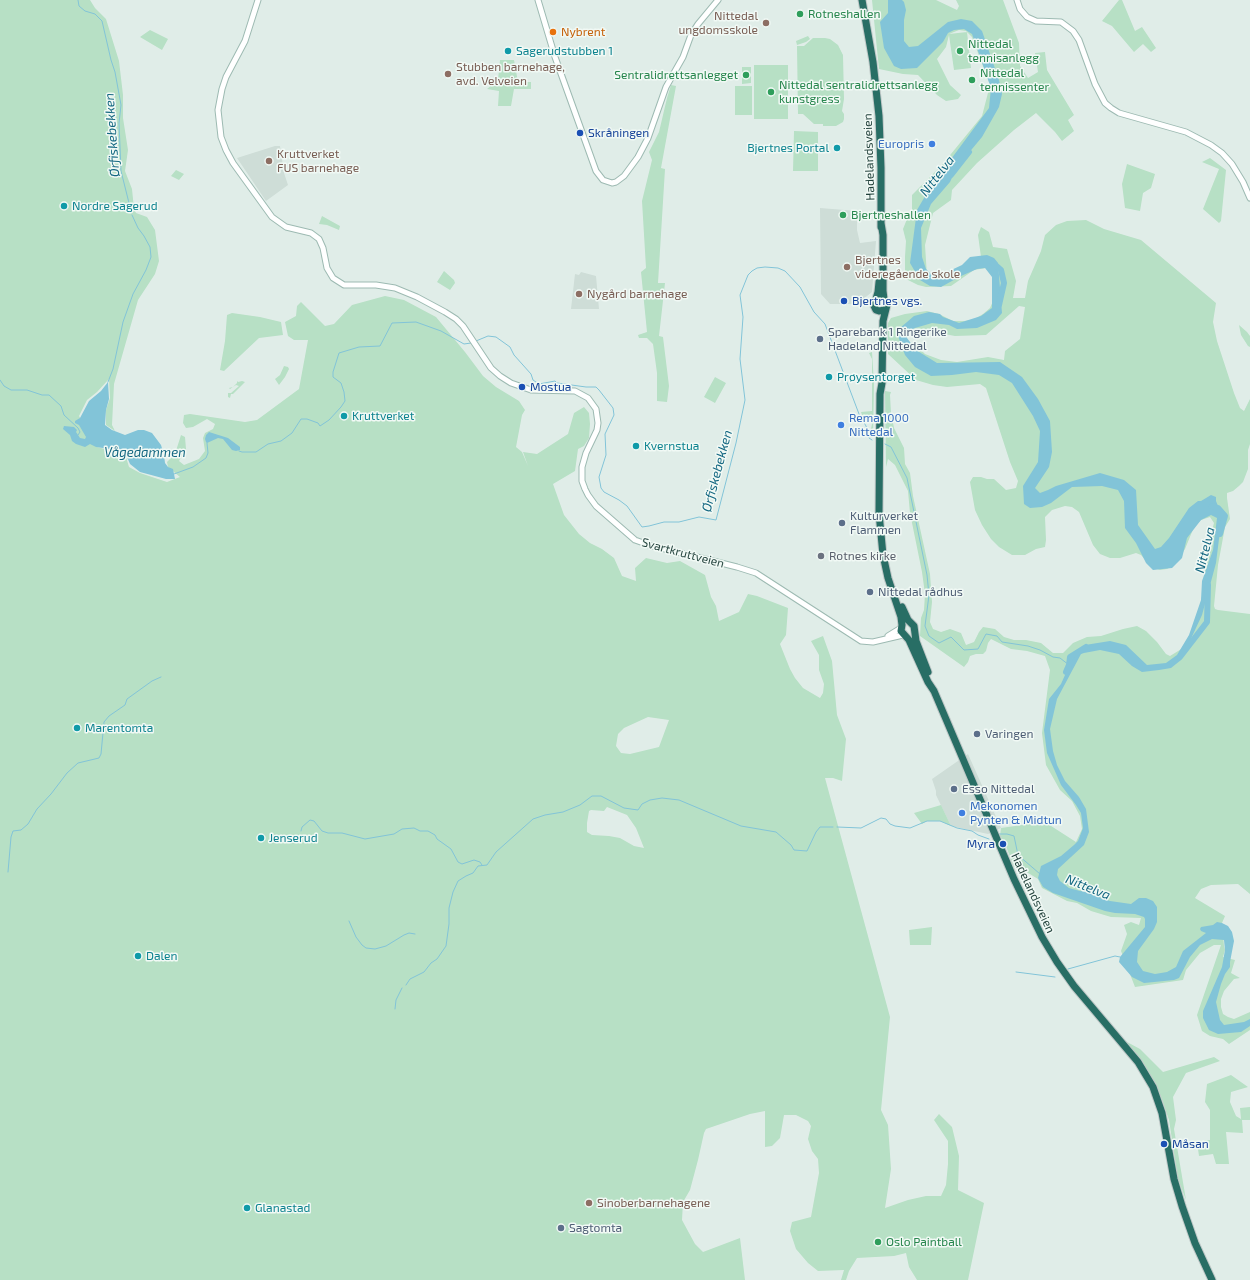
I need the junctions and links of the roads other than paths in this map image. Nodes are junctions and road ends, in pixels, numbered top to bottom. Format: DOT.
graph roads {
  1 [pos="258,0"];
  2 [pos="538,0"];
  3 [pos="718,0"];
  4 [pos="862,0"];
  5 [pos="865,0"];
  6 [pos="1017,0"];
  7 [pos="866,19"];
  8 [pos="1250,198"];
  9 [pos="882,223"];
  10 [pos="884,299"];
  11 [pos="875,301"];
  12 [pos="877,310"];
  13 [pos="885,310"];
  14 [pos="880,394"];
  15 [pos="887,568"];
  16 [pos="909,622"];
  17 [pos="903,631"];
  18 [pos="914,632"];
  19 [pos="934,691"];
  20 [pos="1212,1280"];
  1 -- 17 [label="street, Svartkruttveien"];
  2 -- 3 [label="street"];
  4 -- 7 [label="highway, Hadelandsveien"];
  5 -- 7 [label="highway, Hadelandsveien"];
  6 -- 8 [label="street"];
  7 -- 9 [label="highway, Hadelandsveien"];
  9 -- 10 [label="highway, Hadelandsveien"];
  9 -- 11 [label="highway, Hadelandsveien"];
  10 -- 11 [label="highway"];
  10 -- 13 [label="highway"];
  11 -- 12 [label="highway"];
  12 -- 13 [label="highway"];
  12 -- 14 [label="highway, Hadelandsveien"];
  13 -- 14 [label="highway, Hadelandsveien"];
  14 -- 15 [label="highway, Hadelandsveien"];
  15 -- 16 [label="highway, Hadelandsveien"];
  15 -- 17 [label="highway, Hadelandsveien"];
  16 -- 17 [label="highway"];
  16 -- 18 [label="highway, Hadelandsveien"];
  17 -- 18 [label="highway"];
  17 -- 19 [label="highway, Hadelandsveien"];
  18 -- 19 [label="highway, Hadelandsveien"];
  19 -- 20 [label="highway, Hadelandsveien"];
}
